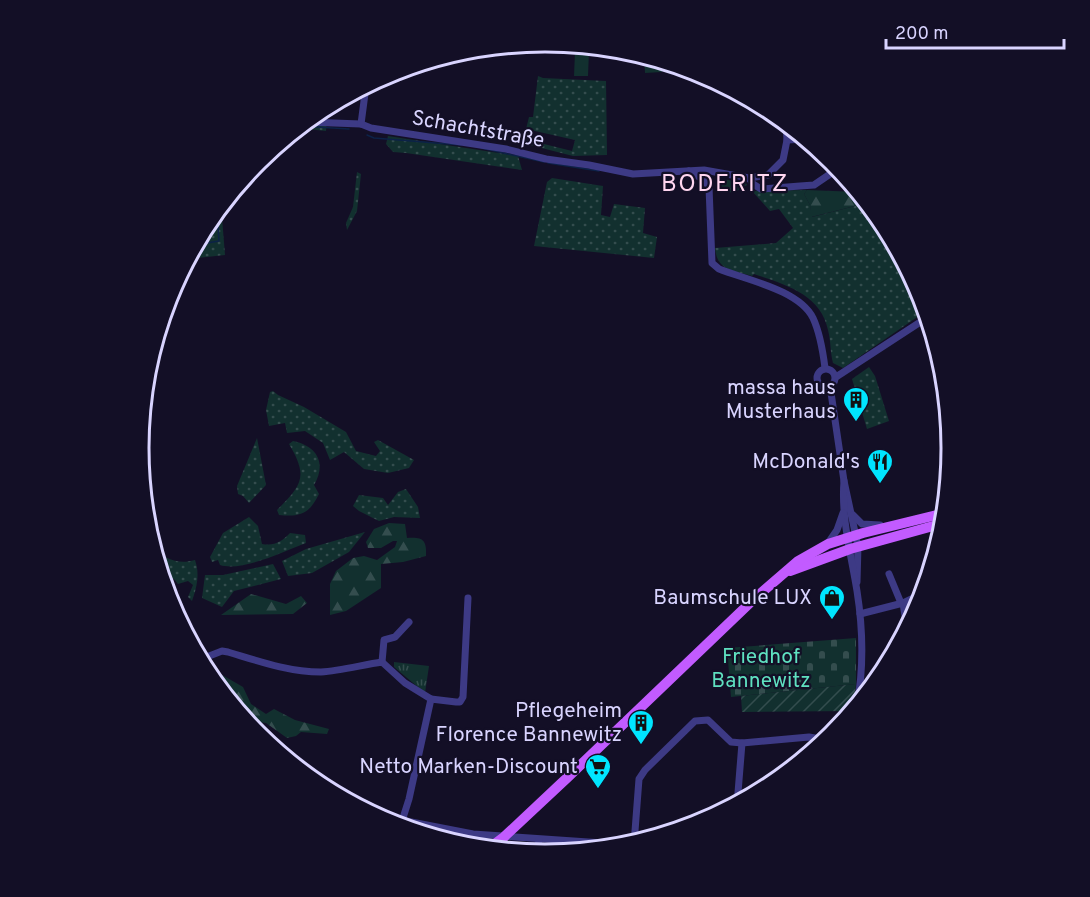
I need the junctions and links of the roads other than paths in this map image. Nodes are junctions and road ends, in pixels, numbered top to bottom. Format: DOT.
graph roads {
  1 [pos="365,96"];
  2 [pos="320,123"];
  3 [pos="361,124"];
  4 [pos="786,134"];
  5 [pos="787,140"];
  6 [pos="793,140"];
  7 [pos="689,171"];
  8 [pos="720,173"];
  9 [pos="830,174"];
  10 [pos="749,178"];
  11 [pos="709,187"];
  12 [pos="920,322"];
  13 [pos="825,368"];
  14 [pos="836,377"];
  15 [pos="830,386"];
  16 [pos="847,512"];
  17 [pos="935,515"];
  18 [pos="933,525"];
  19 [pos="891,526"];
  20 [pos="853,542"];
  21 [pos="828,544"];
  22 [pos="788,571"];
  23 [pos="889,574"];
  24 [pos="468,598"];
  25 [pos="911,599"];
  26 [pos="902,603"];
  27 [pos="860,614"];
  28 [pos="904,615"];
  29 [pos="409,622"];
  30 [pos="208,656"];
  31 [pos="382,662"];
  32 [pos="860,689"];
  33 [pos="431,699"];
  34 [pos="815,738"];
  35 [pos="742,743"];
  36 [pos="738,794"];
  37 [pos="403,818"];
  38 [pos="430,827"];
  39 [pos="634,834"];
  40 [pos="504,837"];
  41 [pos="539,840"];
  42 [pos="498,842"];
  43 [pos="585,842"];
  44 [pos="538,844"];
  1 -- 3 [label="street"];
  2 -- 3 [label="street, Schachtstraße"];
  3 -- 7 [label="street, Schachtstraße"];
  4 -- 5 [label="street"];
  5 -- 6 [label="street"];
  5 -- 10 [label="street"];
  7 -- 8 [label="street, Schachtstraße"];
  7 -- 11 [label="street"];
  8 -- 10 [label="street, Schachtstraße"];
  8 -- 11 [label="street"];
  9 -- 10 [label="street, Schachtstraße"];
  11 -- 13 [label="street"];
  12 -- 14 [label="street"];
  13 -- 14 [label="street"];
  13 -- 15 [label="street"];
  14 -- 15 [label="street"];
  15 -- 16 [label="street"];
  16 -- 19 [label="street"];
  16 -- 20 [label="street"];
  16 -- 21 [label="street"];
  17 -- 19 [label="main road"];
  18 -- 20 [label="main road"];
  19 -- 20 [label="main road"];
  20 -- 21 [label="main road"];
  20 -- 22 [label="main road"];
  20 -- 27 [label="street"];
  21 -- 22 [label="main road"];
  22 -- 40 [label="main road"];
  23 -- 26 [label="street"];
  24 -- 33 [label="street"];
  25 -- 26 [label="street"];
  26 -- 27 [label="street"];
  26 -- 28 [label="street"];
  27 -- 32 [label="street"];
  29 -- 31 [label="street"];
  30 -- 31 [label="street"];
  31 -- 33 [label="street"];
  33 -- 37 [label="street"];
  34 -- 35 [label="street"];
  35 -- 36 [label="street"];
  35 -- 39 [label="street"];
  38 -- 40 [label="street"];
  40 -- 41 [label="street"];
  40 -- 42 [label="main road"];
  41 -- 43 [label="street"];
  41 -- 44 [label="street"];
}
